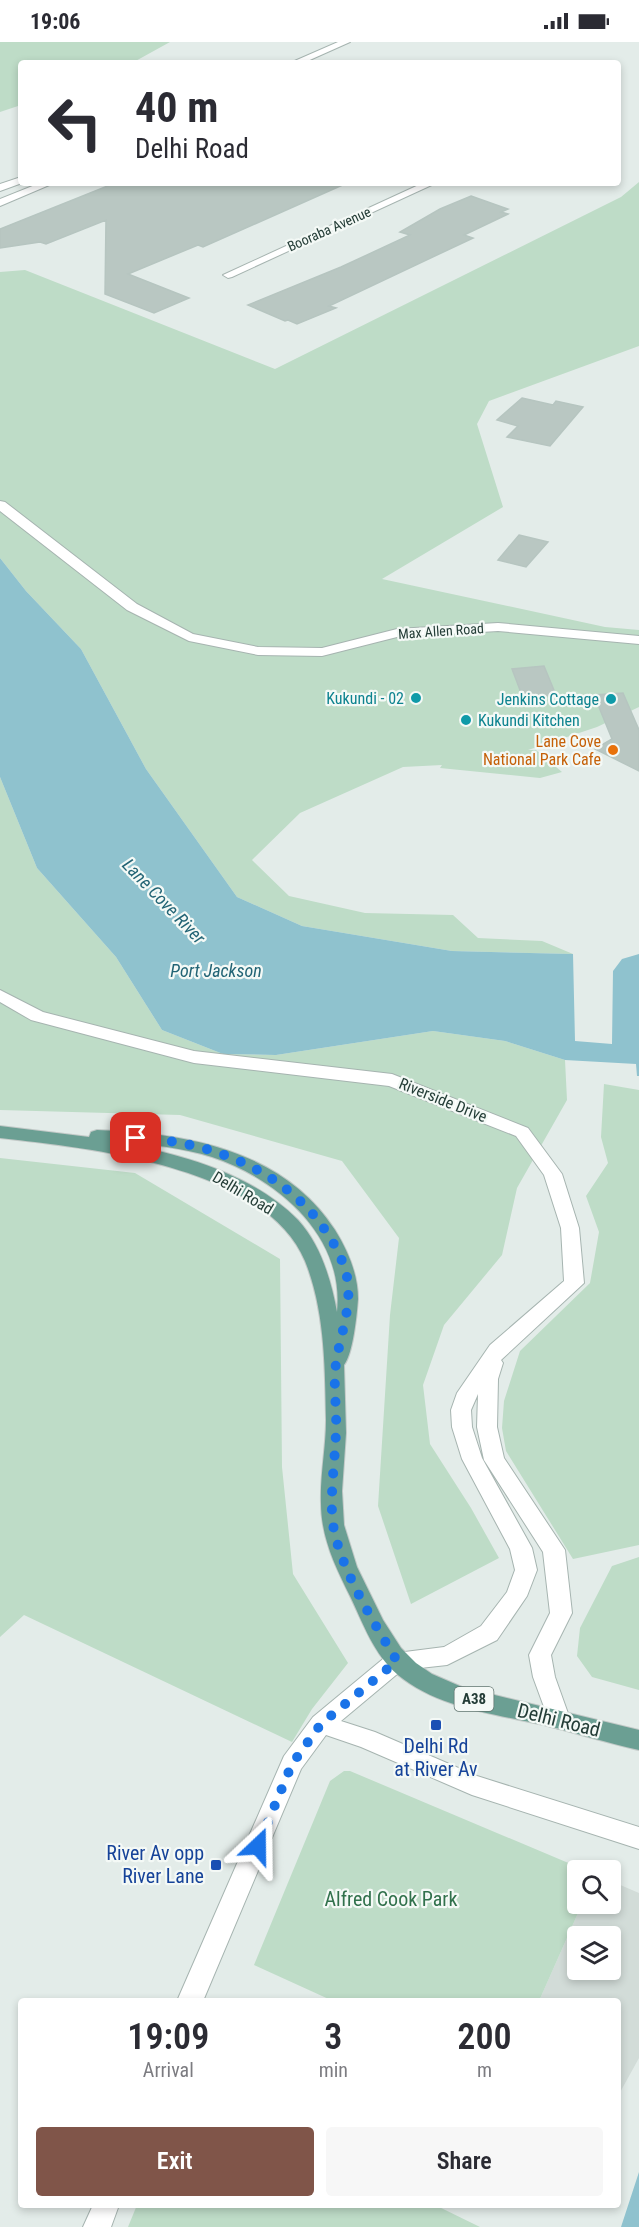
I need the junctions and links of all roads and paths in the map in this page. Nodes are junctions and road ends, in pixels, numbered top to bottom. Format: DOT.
graph roads {
  1 [pos="346,42"];
  2 [pos="332,50"];
  3 [pos="300,60"];
  4 [pos="325,60"];
  5 [pos="18,181"];
  6 [pos="42,186"];
  7 [pos="424,186"];
  8 [pos="0,188"];
  9 [pos="0,203"];
  10 [pos="228,275"];
  11 [pos="0,505"];
  12 [pos="639,640"];
  13 [pos="0,995"];
  14 [pos="0,1131"];
  15 [pos="39,1136"];
  16 [pos="497,1350"];
  17 [pos="335,1372"];
  18 [pos="397,1661"];
  19 [pos="559,1719"];
  20 [pos="321,1724"];
  21 [pos="639,1740"];
  22 [pos="639,1838"];
  23 [pos="191,1998"];
  24 [pos="105,2208"];
  25 [pos="97,2227"];
  1 -- 2 [label="street"];
  2 -- 3 [label="street"];
  2 -- 4 [label="street"];
  5 -- 8 [label="street"];
  6 -- 9 [label="street"];
  7 -- 10 [label="street, Booraba Avenue"];
  11 -- 12 [label="street, Max Allen Road"];
  13 -- 16 [label="street, Riverside Drive"];
  14 -- 15 [label="main road, Delhi Road / A38"];
  15 -- 17 [label="main road, Delhi Road / A38"];
  15 -- 17 [label="main road, Delhi Road / A38"];
  16 -- 18 [label="street, Riverside Drive"];
  16 -- 19 [label="street"];
  17 -- 18 [label="main road, Delhi Road / A38"];
  18 -- 19 [label="main road, Delhi Road / A38"];
  18 -- 20 [label="street"];
  19 -- 21 [label="main road, Delhi Road / A38"];
  20 -- 22 [label="street"];
  20 -- 23 [label="street"];
  24 -- 25 [label="street"];
}
